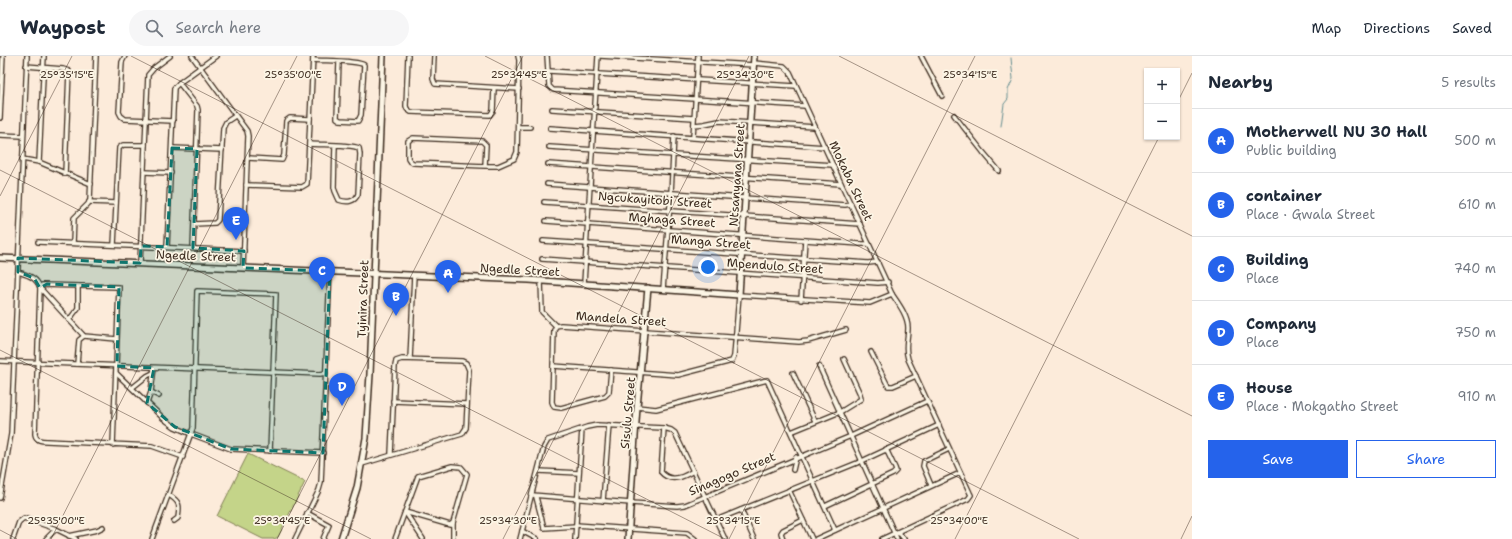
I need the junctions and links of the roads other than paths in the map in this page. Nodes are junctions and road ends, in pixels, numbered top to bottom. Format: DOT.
graph roads {
  1 [pos="0,56"];
  2 [pos="3,56"];
  3 [pos="26,56"];
  4 [pos="44,56"];
  5 [pos="96,56"];
  6 [pos="125,56"];
  7 [pos="170,56"];
  8 [pos="192,56"];
  9 [pos="216,56"];
  10 [pos="383,56"];
  11 [pos="408,56"];
  12 [pos="434,56"];
  13 [pos="518,56"];
  14 [pos="547,56"];
  15 [pos="599,56"];
  16 [pos="698,56"];
  17 [pos="754,56"];
  18 [pos="921,56"];
  19 [pos="313,58"];
  20 [pos="698,61"];
  21 [pos="339,62"];
  22 [pos="754,64"];
  23 [pos="26,66"];
  24 [pos="200,67"];
  25 [pos="44,68"];
  26 [pos="549,71"];
  27 [pos="597,74"];
  28 [pos="697,80"];
  29 [pos="179,83"];
  30 [pos="753,83"];
  31 [pos="796,86"];
  32 [pos="494,88"];
  33 [pos="518,89"];
  34 [pos="596,93"];
  35 [pos="1,95"];
  36 [pos="942,96"];
  37 [pos="696,99"];
  38 [pos="751,102"];
  39 [pos="806,106"];
  40 [pos="552,109"];
  41 [pos="595,112"];
  42 [pos="954,114"];
  43 [pos="235,116"];
  44 [pos="0,118"];
  45 [pos="694,118"];
  46 [pos="310,119"];
  47 [pos="146,120"];
  48 [pos="173,121"];
  49 [pos="750,122"];
  50 [pos="694,125"];
  51 [pos="518,127"];
  52 [pos="530,127"];
  53 [pos="815,127"];
  54 [pos="550,128"];
  55 [pos="594,131"];
  56 [pos="0,135"];
  57 [pos="23,136"];
  58 [pos="674,136"];
  59 [pos="693,137"];
  60 [pos="749,142"];
  61 [pos="310,144"];
  62 [pos="335,145"];
  63 [pos="145,146"];
  64 [pos="549,147"];
  65 [pos="825,147"];
  66 [pos="172,148"];
  67 [pos="197,149"];
  68 [pos="222,150"];
  69 [pos="593,150"];
  70 [pos="673,155"];
  71 [pos="248,158"];
  72 [pos="22,159"];
  73 [pos="748,160"];
  74 [pos="39,162"];
  75 [pos="548,164"];
  76 [pos="833,165"];
  77 [pos="485,166"];
  78 [pos="592,168"];
  79 [pos="999,171"];
  80 [pos="144,172"];
  81 [pos="170,173"];
  82 [pos="65,174"];
  83 [pos="672,174"];
  84 [pos="747,178"];
  85 [pos="91,184"];
  86 [pos="547,184"];
  87 [pos="841,184"];
  88 [pos="246,185"];
  89 [pos="590,187"];
  90 [pos="671,193"];
  91 [pos="745,198"];
  92 [pos="89,202"];
  93 [pos="544,202"];
  94 [pos="116,203"];
  95 [pos="851,204"];
  96 [pos="589,205"];
  97 [pos="669,211"];
  98 [pos="744,217"];
  99 [pos="546,221"];
  100 [pos="194,224"];
  101 [pos="588,224"];
  102 [pos="860,224"];
  103 [pos="668,230"];
  104 [pos="743,236"];
  105 [pos="805,240"];
  106 [pos="543,241"];
  107 [pos="38,242"];
  108 [pos="73,243"];
  109 [pos="587,243"];
  110 [pos="869,244"];
  111 [pos="114,245"];
  112 [pos="141,246"];
  113 [pos="167,247"];
  114 [pos="193,248"];
  115 [pos="667,249"];
  116 [pos="244,251"];
  117 [pos="742,254"];
  118 [pos="0,258"];
  119 [pos="18,258"];
  120 [pos="542,259"];
  121 [pos="804,259"];
  122 [pos="586,262"];
  123 [pos="878,262"];
  124 [pos="140,263"];
  125 [pos="665,267"];
  126 [pos="243,268"];
  127 [pos="330,271"];
  128 [pos="18,272"];
  129 [pos="374,273"];
  130 [pos="741,273"];
  131 [pos="414,275"];
  132 [pos="803,278"];
  133 [pos="541,280"];
  134 [pos="888,282"];
  135 [pos="584,284"];
  136 [pos="78,286"];
  137 [pos="40,288"];
  138 [pos="648,288"];
  139 [pos="663,289"];
  140 [pos="892,294"];
  141 [pos="739,295"];
  142 [pos="801,300"];
  143 [pos="69,320"];
  144 [pos="556,326"];
  145 [pos="846,330"];
  146 [pos="644,331"];
  147 [pos="84,336"];
  148 [pos="736,338"];
  149 [pos="117,340"];
  150 [pos="871,352"];
  151 [pos="410,359"];
  152 [pos="844,360"];
  153 [pos="0,361"];
  154 [pos="14,361"];
  155 [pos="38,362"];
  156 [pos="77,364"];
  157 [pos="117,366"];
  158 [pos="553,366"];
  159 [pos="819,366"];
  160 [pos="154,368"];
  161 [pos="195,369"];
  162 [pos="611,370"];
  163 [pos="273,372"];
  164 [pos="641,372"];
  165 [pos="116,373"];
  166 [pos="153,373"];
  167 [pos="326,373"];
  168 [pos="793,373"];
  169 [pos="916,376"];
  170 [pos="132,388"];
  171 [pos="151,392"];
  172 [pos="159,396"];
  173 [pos="393,401"];
  174 [pos="927,401"];
  175 [pos="147,403"];
  176 [pos="467,404"];
  177 [pos="637,407"];
  178 [pos="840,412"];
  179 [pos="815,421"];
  180 [pos="609,425"];
  181 [pos="939,425"];
  182 [pos="636,426"];
  183 [pos="664,428"];
  184 [pos="582,429"];
  185 [pos="791,432"];
  186 [pos="191,434"];
  187 [pos="851,436"];
  188 [pos="113,445"];
  189 [pos="886,449"];
  190 [pos="949,449"];
  191 [pos="270,451"];
  192 [pos="323,453"];
  193 [pos="391,454"];
  194 [pos="801,455"];
  195 [pos="183,457"];
  196 [pos="796,457"];
  197 [pos="862,461"];
  198 [pos="362,464"];
  199 [pos="793,470"];
  200 [pos="539,471"];
  201 [pos="693,471"];
  202 [pos="579,473"];
  203 [pos="960,473"];
  204 [pos="813,480"];
  205 [pos="872,484"];
  206 [pos="931,485"];
  207 [pos="789,490"];
  208 [pos="168,495"];
  209 [pos="534,496"];
  210 [pos="705,496"];
  211 [pos="0,498"];
  212 [pos="578,498"];
  213 [pos="603,501"];
  214 [pos="630,503"];
  215 [pos="825,506"];
  216 [pos="884,508"];
  217 [pos="741,510"];
  218 [pos="405,512"];
  219 [pos="307,513"];
  220 [pos="716,520"];
  221 [pos="803,520"];
  222 [pos="174,521"];
  223 [pos="453,523"];
  224 [pos="576,526"];
  225 [pos="103,527"];
  226 [pos="56,529"];
  227 [pos="629,529"];
  228 [pos="835,530"];
  229 [pos="522,531"];
  230 [pos="895,533"];
  231 [pos="69,536"];
  232 [pos="13,539"];
  233 [pos="46,539"];
  234 [pos="76,539"];
  235 [pos="152,539"];
  236 [pos="295,539"];
  237 [pos="323,539"];
  238 [pos="341,539"];
  239 [pos="395,539"];
  240 [pos="423,539"];
  241 [pos="453,539"];
  242 [pos="520,539"];
  243 [pos="537,539"];
  244 [pos="575,539"];
  245 [pos="628,539"];
  246 [pos="695,539"];
  247 [pos="725,539"];
  248 [pos="754,539"];
  249 [pos="783,539"];
  250 [pos="812,539"];
  251 [pos="816,539"];
  252 [pos="882,539"];
  253 [pos="897,539"];
  254 [pos="904,539"];
  1 -- 2 [label="street"];
  2 -- 35 [label="street"];
  3 -- 23 [label="street"];
  4 -- 25 [label="street"];
  5 -- 85 [label="street"];
  6 -- 47 [label="street"];
  7 -- 47 [label="street"];
  8 -- 24 [label="street"];
  9 -- 24 [label="street"];
  10 -- 129 [label="street, Tyinira Street"];
  11 -- 32 [label="street"];
  12 -- 32 [label="street"];
  13 -- 33 [label="street"];
  14 -- 26 [label="street"];
  15 -- 20 [label="street, Mokaba Street"];
  15 -- 27 [label="street"];
  16 -- 20 [label="street"];
  17 -- 22 [label="street, Ntsanyana Street"];
  18 -- 36 [label="street"];
  19 -- 21 [label="street"];
  19 -- 46 [label="street"];
  20 -- 22 [label="street, Mokaba Street"];
  20 -- 28 [label="street"];
  21 -- 21 [label="street"];
  22 -- 30 [label="street, Ntsanyana Street"];
  22 -- 31 [label="street, Mokaba Street"];
  23 -- 25 [label="street"];
  23 -- 57 [label="street"];
  24 -- 29 [label="street"];
  24 -- 43 [label="street"];
  25 -- 74 [label="street"];
  25 -- 82 [label="street"];
  26 -- 27 [label="street"];
  26 -- 34 [label="street"];
  27 -- 28 [label="street"];
  27 -- 34 [label="street"];
  28 -- 30 [label="street"];
  28 -- 37 [label="street"];
  29 -- 48 [label="street"];
  29 -- 67 [label="street"];
  30 -- 31 [label="street"];
  30 -- 38 [label="street, Ntsanyana Street"];
  31 -- 39 [label="street, Mokaba Street"];
  32 -- 33 [label="street"];
  33 -- 51 [label="street"];
  34 -- 37 [label="street"];
  34 -- 41 [label="street"];
  35 -- 44 [label="street"];
  37 -- 38 [label="street"];
  37 -- 45 [label="street"];
  38 -- 39 [label="street"];
  38 -- 49 [label="street, Ntsanyana Street"];
  39 -- 53 [label="street, Mokaba Street"];
  40 -- 41 [label="street"];
  41 -- 45 [label="street"];
  41 -- 55 [label="street"];
  42 -- 79 [label="street"];
  43 -- 68 [label="street"];
  43 -- 71 [label="street"];
  45 -- 50 [label="street"];
  46 -- 61 [label="street"];
  46 -- 71 [label="street"];
  47 -- 48 [label="street"];
  47 -- 63 [label="street"];
  48 -- 66 [label="street"];
  49 -- 50 [label="street"];
  49 -- 53 [label="street"];
  49 -- 60 [label="street, Ntsanyana Street"];
  50 -- 59 [label="street"];
  51 -- 52 [label="street"];
  51 -- 77 [label="street"];
  53 -- 65 [label="street, Mokaba Street"];
  54 -- 55 [label="street"];
  55 -- 58 [label="street"];
  55 -- 69 [label="street"];
  56 -- 57 [label="street"];
  57 -- 72 [label="street"];
  58 -- 59 [label="street"];
  58 -- 70 [label="street"];
  59 -- 60 [label="street"];
  60 -- 65 [label="street"];
  60 -- 73 [label="street, Ntsanyana Street"];
  61 -- 62 [label="street"];
  61 -- 88 [label="street"];
  62 -- 62 [label="street"];
  63 -- 80 [label="street"];
  63 -- 94 [label="street"];
  64 -- 69 [label="street"];
  65 -- 76 [label="street, Mokaba Street"];
  66 -- 67 [label="street"];
  66 -- 81 [label="street"];
  67 -- 68 [label="street"];
  67 -- 100 [label="street"];
  68 -- 100 [label="street"];
  69 -- 70 [label="street"];
  69 -- 78 [label="street"];
  70 -- 73 [label="street"];
  70 -- 83 [label="street"];
  71 -- 88 [label="street"];
  72 -- 74 [label="street"];
  72 -- 119 [label="street"];
  73 -- 76 [label="street"];
  73 -- 84 [label="street, Ntsanyana Street"];
  74 -- 82 [label="street"];
  75 -- 78 [label="street"];
  76 -- 87 [label="street, Mokaba Street"];
  77 -- 77 [label="street"];
  78 -- 83 [label="street"];
  78 -- 89 [label="street"];
  80 -- 81 [label="street"];
  80 -- 112 [label="street"];
  81 -- 113 [label="street"];
  82 -- 85 [label="street"];
  83 -- 84 [label="street"];
  83 -- 90 [label="street"];
  84 -- 87 [label="street"];
  84 -- 91 [label="street, Ntsanyana Street"];
  85 -- 92 [label="street"];
  86 -- 89 [label="street"];
  87 -- 95 [label="street, Mokaba Street"];
  88 -- 116 [label="street"];
  89 -- 90 [label="street"];
  89 -- 96 [label="street"];
  90 -- 91 [label="street"];
  90 -- 97 [label="street"];
  91 -- 95 [label="street"];
  91 -- 98 [label="street, Ntsanyana Street"];
  92 -- 94 [label="street"];
  92 -- 108 [label="street"];
  93 -- 96 [label="street, Ngcukayitobi Street"];
  94 -- 111 [label="street"];
  95 -- 102 [label="street, Mokaba Street"];
  96 -- 97 [label="street, Ngcukayitobi Street"];
  96 -- 101 [label="street"];
  97 -- 98 [label="street, Ngcukayitobi Street"];
  97 -- 103 [label="street"];
  98 -- 102 [label="street, Ngcukayitobi Street"];
  98 -- 104 [label="street, Ntsanyana Street"];
  99 -- 101 [label="street, Mqhaga Street"];
  100 -- 114 [label="street"];
  101 -- 103 [label="street, Mqhaga Street"];
  101 -- 109 [label="street"];
  102 -- 110 [label="street, Mokaba Street"];
  103 -- 104 [label="street, Mqhaga Street"];
  103 -- 115 [label="street"];
  104 -- 105 [label="street, Mqhaga Street"];
  104 -- 117 [label="street, Ntsanyana Street"];
  105 -- 110 [label="street, Mqhaga Street"];
  105 -- 121 [label="street"];
  106 -- 109 [label="street, Manga Street"];
  107 -- 108 [label="street"];
  108 -- 111 [label="street"];
  109 -- 115 [label="street, Manga Street"];
  109 -- 122 [label="street"];
  110 -- 123 [label="street, Mokaba Street"];
  111 -- 112 [label="street"];
  112 -- 113 [label="street"];
  112 -- 124 [label="street"];
  113 -- 114 [label="street"];
  114 -- 116 [label="street"];
  115 -- 117 [label="street, Manga Street"];
  115 -- 125 [label="street"];
  116 -- 126 [label="street"];
  117 -- 121 [label="street, Manga Street"];
  117 -- 130 [label="street, Ntsanyana Street"];
  118 -- 119 [label="street, Ngedle Street"];
  119 -- 124 [label="street, Ngedle Street"];
  119 -- 128 [label="street"];
  120 -- 122 [label="street, Mpendulo Street"];
  121 -- 123 [label="street, Manga Street"];
  121 -- 132 [label="street"];
  122 -- 125 [label="street, Mpendulo Street"];
  122 -- 135 [label="street"];
  123 -- 134 [label="street, Mokaba Street"];
  124 -- 126 [label="street, Ngedle Street"];
  125 -- 130 [label="street, Mpendulo Street"];
  125 -- 139 [label="street"];
  126 -- 127 [label="street, Ngedle Street"];
  127 -- 129 [label="street, Ngedle Street"];
  127 -- 167 [label="street"];
  128 -- 137 [label="street"];
  128 -- 154 [label="street"];
  129 -- 131 [label="street, Ngedle Street"];
  129 -- 198 [label="street, Tyinira Street"];
  130 -- 132 [label="street, Mpendulo Street"];
  130 -- 141 [label="street, Ntsanyana Street"];
  131 -- 133 [label="street, Ngedle Street"];
  131 -- 151 [label="street"];
  132 -- 134 [label="street, Mpendulo Street"];
  132 -- 142 [label="street"];
  133 -- 135 [label="street, Ngedle Street"];
  133 -- 144 [label="street"];
  134 -- 140 [label="street, Mokaba Street"];
  135 -- 138 [label="street, Ngedle Street"];
  136 -- 137 [label="street"];
  136 -- 143 [label="street"];
  136 -- 149 [label="street"];
  137 -- 143 [label="street"];
  137 -- 155 [label="street"];
  138 -- 139 [label="street, Ngedle Street"];
  138 -- 146 [label="street, Sisulu Street"];
  139 -- 141 [label="street, Ngedle Street"];
  140 -- 142 [label="street, Ngedle Street"];
  140 -- 169 [label="street, Mokaba Street"];
  141 -- 142 [label="street, Ngedle Street"];
  141 -- 148 [label="street"];
  143 -- 147 [label="street"];
  144 -- 146 [label="street, Mandela Street"];
  144 -- 158 [label="street"];
  145 -- 148 [label="street, Mandela Street"];
  146 -- 148 [label="street, Mandela Street"];
  146 -- 164 [label="street, Sisulu Street"];
  147 -- 149 [label="street"];
  147 -- 156 [label="street"];
  148 -- 164 [label="street"];
  149 -- 157 [label="street"];
  150 -- 169 [label="street"];
  151 -- 173 [label="street"];
  151 -- 176 [label="street"];
  152 -- 178 [label="street"];
  153 -- 154 [label="street"];
  154 -- 155 [label="street"];
  154 -- 211 [label="street"];
  155 -- 156 [label="street"];
  155 -- 188 [label="street"];
  156 -- 157 [label="street"];
  157 -- 160 [label="street"];
  157 -- 165 [label="street"];
  158 -- 162 [label="street"];
  158 -- 162 [label="street"];
  159 -- 178 [label="street"];
  160 -- 161 [label="street"];
  160 -- 166 [label="street"];
  161 -- 163 [label="street"];
  161 -- 163 [label="street"];
  161 -- 186 [label="street"];
  162 -- 164 [label="street"];
  163 -- 167 [label="street"];
  163 -- 191 [label="street"];
  164 -- 177 [label="street, Sisulu Street"];
  165 -- 170 [label="street"];
  165 -- 188 [label="street"];
  166 -- 170 [label="street"];
  166 -- 171 [label="street"];
  167 -- 192 [label="street"];
  168 -- 179 [label="street"];
  169 -- 174 [label="street, Mokaba Street"];
  170 -- 175 [label="street"];
  171 -- 172 [label="street"];
  171 -- 175 [label="street"];
  173 -- 176 [label="street"];
  173 -- 193 [label="street"];
  174 -- 181 [label="street, Mokaba Street"];
  174 -- 187 [label="street, Sinagogo Street"];
  175 -- 186 [label="street"];
  176 -- 193 [label="street"];
  177 -- 182 [label="street, Sisulu Street"];
  177 -- 185 [label="street"];
  178 -- 179 [label="street"];
  178 -- 187 [label="street"];
  179 -- 185 [label="street"];
  180 -- 182 [label="street"];
  180 -- 184 [label="street"];
  180 -- 213 [label="street"];
  181 -- 189 [label="street"];
  181 -- 190 [label="street, Mokaba Street"];
  182 -- 183 [label="street"];
  182 -- 214 [label="street, Sisulu Street"];
  183 -- 201 [label="street"];
  183 -- 201 [label="street"];
  184 -- 200 [label="street"];
  184 -- 202 [label="street"];
  185 -- 194 [label="street"];
  186 -- 191 [label="street"];
  186 -- 195 [label="street"];
  187 -- 194 [label="street, Sinagogo Street"];
  187 -- 197 [label="street"];
  188 -- 195 [label="street"];
  189 -- 197 [label="street"];
  189 -- 205 [label="street"];
  190 -- 203 [label="street, Mokaba Street"];
  190 -- 206 [label="street"];
  191 -- 192 [label="street"];
  192 -- 219 [label="street"];
  193 -- 198 [label="street"];
  194 -- 196 [label="street, Sinagogo Street"];
  194 -- 204 [label="street"];
  195 -- 208 [label="street"];
  196 -- 199 [label="street"];
  196 -- 210 [label="street, Sinagogo Street"];
  197 -- 204 [label="street"];
  197 -- 205 [label="street"];
  198 -- 238 [label="street, Tyinira Street"];
  200 -- 202 [label="street"];
  200 -- 209 [label="street"];
  201 -- 210 [label="street"];
  202 -- 212 [label="street"];
  203 -- 206 [label="street"];
  203 -- 230 [label="street, Mokaba Street"];
  204 -- 207 [label="street"];
  204 -- 215 [label="street"];
  205 -- 215 [label="street"];
  205 -- 216 [label="street"];
  206 -- 216 [label="street"];
  207 -- 217 [label="street"];
  207 -- 221 [label="street"];
  208 -- 222 [label="street"];
  208 -- 235 [label="street"];
  209 -- 212 [label="street, Sinagogo Street"];
  209 -- 224 [label="street"];
  209 -- 229 [label="street"];
  210 -- 214 [label="street, Sinagogo Street"];
  210 -- 220 [label="street"];
  212 -- 213 [label="street, Sinagogo Street"];
  212 -- 224 [label="street"];
  213 -- 214 [label="street, Sinagogo Street"];
  214 -- 227 [label="street, Sisulu Street"];
  215 -- 228 [label="street"];
  216 -- 228 [label="street"];
  216 -- 230 [label="street"];
  217 -- 220 [label="street"];
  217 -- 248 [label="street"];
  218 -- 223 [label="street"];
  218 -- 223 [label="street"];
  218 -- 239 [label="street"];
  218 -- 240 [label="street"];
  219 -- 236 [label="street"];
  219 -- 237 [label="street"];
  220 -- 247 [label="street"];
  221 -- 249 [label="street"];
  221 -- 250 [label="street"];
  223 -- 241 [label="street"];
  224 -- 227 [label="street"];
  224 -- 244 [label="street"];
  225 -- 231 [label="street"];
  226 -- 231 [label="street"];
  226 -- 232 [label="street"];
  226 -- 233 [label="street"];
  227 -- 245 [label="street, Sisulu Street"];
  227 -- 246 [label="street"];
  228 -- 251 [label="street"];
  229 -- 242 [label="street"];
  229 -- 243 [label="street"];
  230 -- 252 [label="street"];
  230 -- 253 [label="street"];
  230 -- 254 [label="street"];
  231 -- 234 [label="street"];
}
